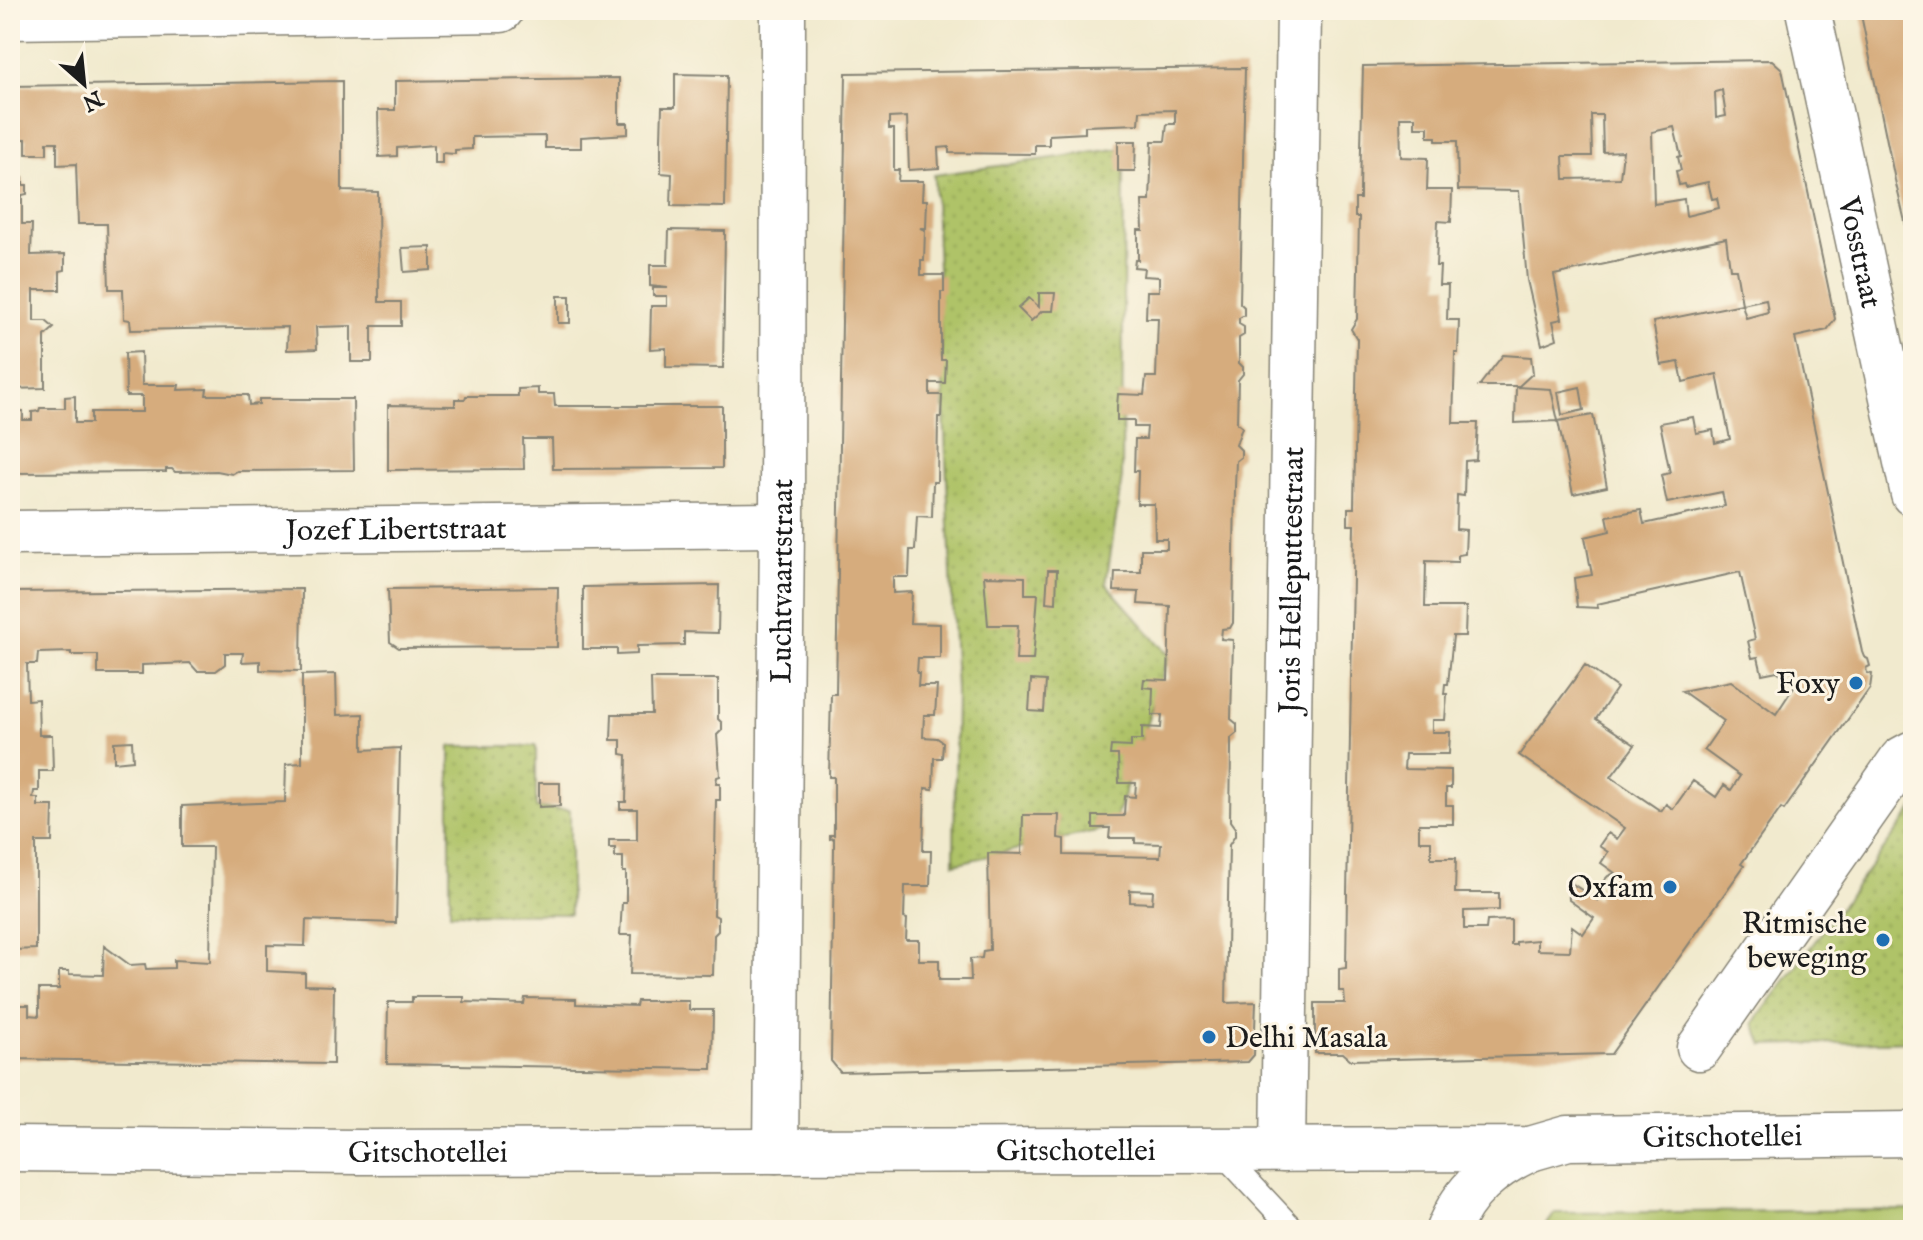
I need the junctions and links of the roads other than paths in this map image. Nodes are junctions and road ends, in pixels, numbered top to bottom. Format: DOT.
graph roads {
  1 [pos="501,10"];
  2 [pos="783,10"];
  3 [pos="1299,10"];
  4 [pos="1808,10"];
  5 [pos="10,17"];
  6 [pos="1901,380"];
  7 [pos="1913,494"];
  8 [pos="782,525"];
  9 [pos="10,533"];
  10 [pos="1913,753"];
  11 [pos="1699,1048"];
  12 [pos="1913,1134"];
  13 [pos="10,1149"];
  14 [pos="1530,1149"];
  15 [pos="1219,1150"];
  16 [pos="1283,1150"];
  17 [pos="776,1151"];
  18 [pos="1294,1230"];
  19 [pos="1448,1230"];
  1 -- 5 [label="street"];
  2 -- 8 [label="street, Luchtvaartstraat"];
  3 -- 16 [label="street, Joris Helleputtestraat"];
  4 -- 6 [label="street, Vosstraat"];
  6 -- 7 [label="street, Vosstraat"];
  8 -- 9 [label="street, Jozef Libertstraat"];
  8 -- 17 [label="street, Luchtvaartstraat"];
  10 -- 11 [label="street"];
  12 -- 14 [label="street, Gitschotellei"];
  13 -- 17 [label="street, Gitschotellei"];
  14 -- 16 [label="street, Gitschotellei"];
  14 -- 19 [label="street"];
  15 -- 16 [label="street, Gitschotellei"];
  15 -- 17 [label="street, Gitschotellei"];
  15 -- 18 [label="lane"];
}
